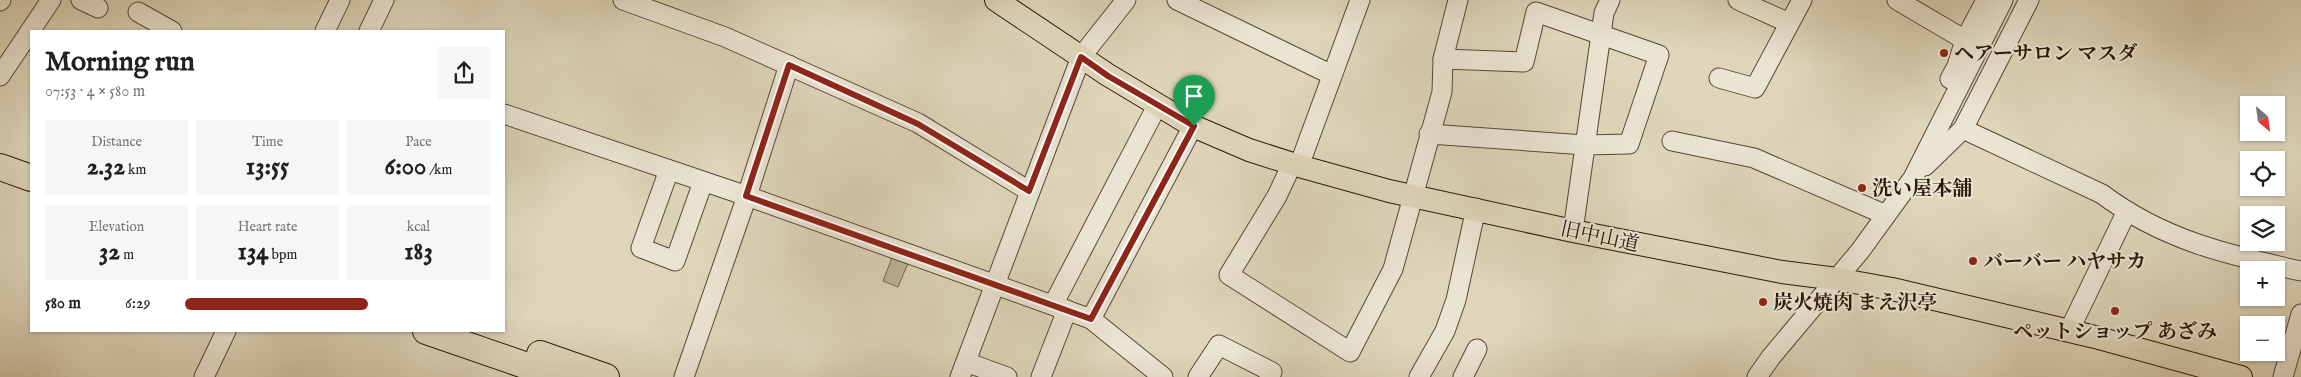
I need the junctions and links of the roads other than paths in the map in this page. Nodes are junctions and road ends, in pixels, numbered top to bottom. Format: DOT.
graph roads {
  1 [pos="51,0"];
  2 [pos="340,0"];
  3 [pos="384,0"];
  4 [pos="624,0"];
  5 [pos="996,0"];
  6 [pos="1126,0"];
  7 [pos="1177,0"];
  8 [pos="1360,0"];
  9 [pos="1458,0"];
  10 [pos="1610,0"];
  11 [pos="1738,0"];
  12 [pos="1802,0"];
  13 [pos="1898,0"];
  14 [pos="1986,0"];
  15 [pos="2003,0"];
  16 [pos="2025,7"];
  17 [pos="138,12"];
  18 [pos="1789,23"];
  19 [pos="31,30"];
  20 [pos="170,30"];
  21 [pos="325,30"];
  22 [pos="369,30"];
  23 [pos="30,31"];
  24 [pos="1601,36"];
  25 [pos="1965,40"];
  26 [pos="1081,57"];
  27 [pos="1443,59"];
  28 [pos="789,65"];
  29 [pos="1332,75"];
  30 [pos="0,76"];
  31 [pos="1719,78"];
  32 [pos="1158,104"];
  33 [pos="505,114"];
  34 [pos="1194,126"];
  35 [pos="1963,129"];
  36 [pos="1429,134"];
  37 [pos="1672,142"];
  38 [pos="1585,145"];
  39 [pos="1295,165"];
  40 [pos="0,167"];
  41 [pos="669,170"];
  42 [pos="30,178"];
  43 [pos="1913,178"];
  44 [pos="703,182"];
  45 [pos="0,184"];
  46 [pos="1029,191"];
  47 [pos="30,194"];
  48 [pos="1412,195"];
  49 [pos="746,196"];
  50 [pos="1476,208"];
  51 [pos="2127,211"];
  52 [pos="1886,215"];
  53 [pos="1573,231"];
  54 [pos="2301,271"];
  55 [pos="1837,279"];
  56 [pos="994,283"];
  57 [pos="1060,308"];
  58 [pos="2301,314"];
  59 [pos="1091,319"];
  60 [pos="2069,331"];
  61 [pos="226,332"];
  62 [pos="429,332"];
  63 [pos="476,332"];
  64 [pos="1477,348"];
  65 [pos="963,369"];
  66 [pos="209,376"];
  67 [pos="560,377"];
  68 [pos="606,377"];
  69 [pos="684,377"];
  70 [pos="1007,377"];
  71 [pos="1041,377"];
  72 [pos="1162,377"];
  73 [pos="1198,377"];
  74 [pos="1269,377"];
  75 [pos="1418,377"];
  76 [pos="1463,377"];
  77 [pos="1757,377"];
  78 [pos="2241,377"];
  79 [pos="2283,377"];
  1 -- 19 [label="street"];
  2 -- 21 [label="street"];
  3 -- 22 [label="street"];
  4 -- 28 [label="street"];
  5 -- 26 [label="main road, 旧中山道"];
  6 -- 26 [label="street"];
  7 -- 29 [label="street"];
  8 -- 29 [label="street"];
  9 -- 27 [label="street"];
  10 -- 24 [label="street"];
  11 -- 18 [label="street"];
  12 -- 18 [label="street"];
  13 -- 25 [label="street"];
  14 -- 25 [label="street"];
  15 -- 43 [label="street"];
  16 -- 35 [label="street"];
  17 -- 20 [label="street"];
  18 -- 31 [label="street"];
  23 -- 30 [label="street"];
  24 -- 27 [label="street"];
  24 -- 38 [label="street"];
  24 -- 38 [label="street"];
  25 -- 43 [label="street"];
  26 -- 32 [label="main road, 旧中山道"];
  26 -- 46 [label="street"];
  27 -- 36 [label="street"];
  28 -- 46 [label="street"];
  28 -- 49 [label="street"];
  29 -- 39 [label="street"];
  32 -- 34 [label="main road, 旧中山道"];
  32 -- 57 [label="street"];
  33 -- 41 [label="street"];
  34 -- 39 [label="main road, 旧中山道"];
  34 -- 59 [label="street"];
  35 -- 43 [label="street"];
  35 -- 51 [label="street"];
  36 -- 38 [label="street"];
  36 -- 48 [label="street"];
  37 -- 52 [label="street"];
  38 -- 53 [label="street"];
  39 -- 48 [label="main road, 旧中山道"];
  39 -- 48 [label="street"];
  40 -- 42 [label="highway"];
  41 -- 44 [label="street"];
  41 -- 44 [label="street"];
  43 -- 52 [label="street"];
  44 -- 49 [label="street"];
  45 -- 47 [label="highway"];
  46 -- 56 [label="street"];
  48 -- 50 [label="main road, 旧中山道"];
  49 -- 56 [label="street"];
  49 -- 69 [label="street"];
  50 -- 53 [label="main road, 旧中山道"];
  50 -- 75 [label="street"];
  51 -- 54 [label="street"];
  51 -- 60 [label="street"];
  52 -- 55 [label="street"];
  53 -- 55 [label="main road, 旧中山道"];
  55 -- 60 [label="main road, 旧中山道"];
  55 -- 77 [label="street"];
  56 -- 57 [label="street"];
  56 -- 65 [label="street"];
  57 -- 59 [label="street"];
  57 -- 71 [label="street"];
  58 -- 79 [label="street"];
  59 -- 72 [label="street"];
  60 -- 78 [label="main road, 旧中山道"];
  61 -- 66 [label="street"];
  62 -- 67 [label="highway"];
  63 -- 68 [label="highway"];
  64 -- 76 [label="street"];
  65 -- 70 [label="street"];
  73 -- 74 [label="street"];
}
